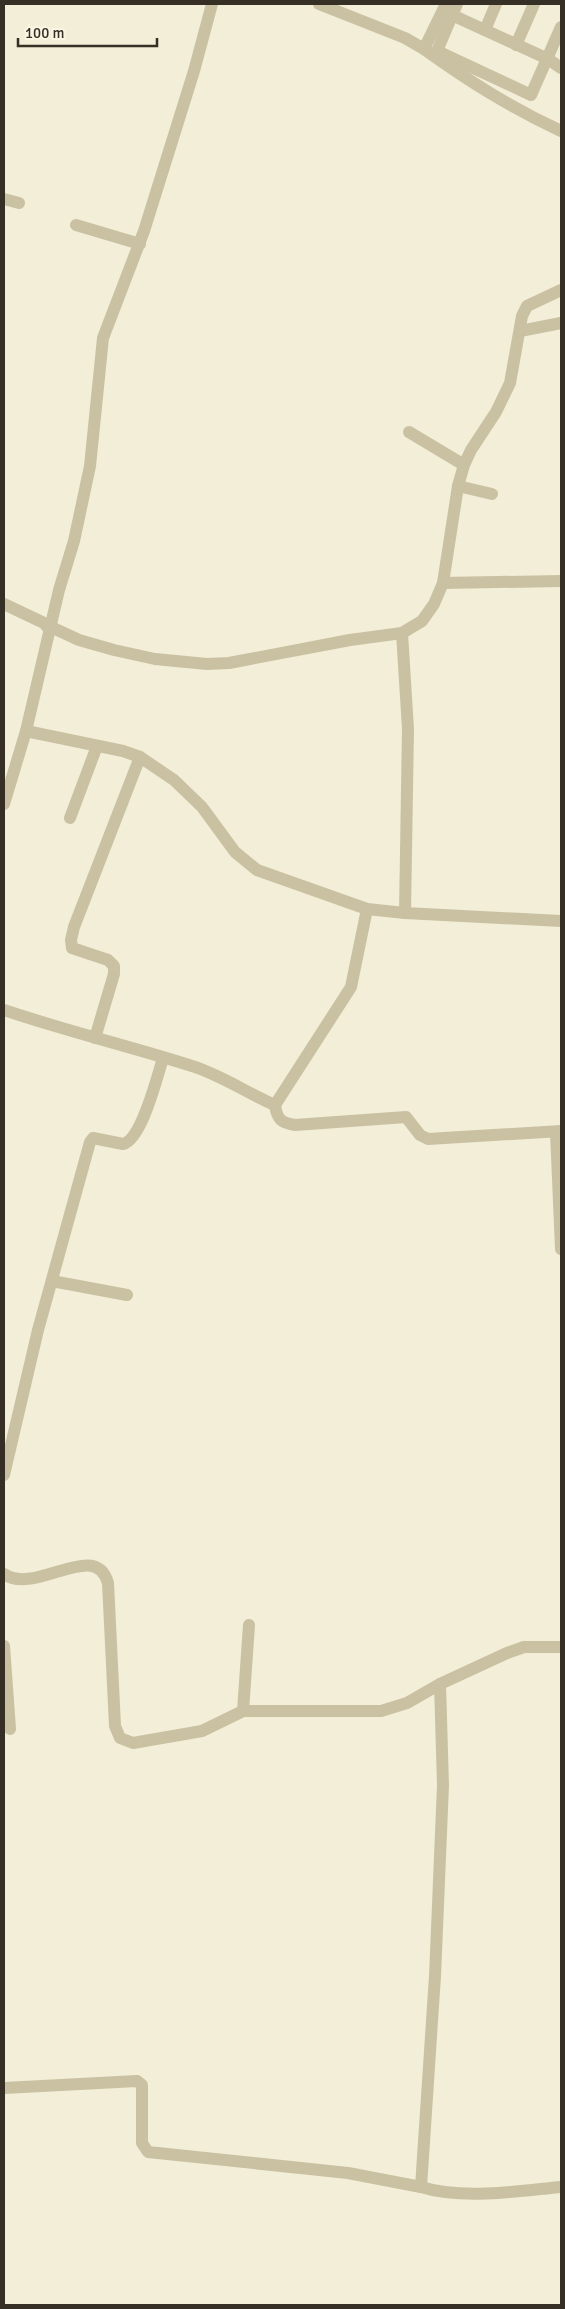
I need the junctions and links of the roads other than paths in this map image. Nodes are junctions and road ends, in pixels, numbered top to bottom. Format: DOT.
graph roads {
  1 [pos="212,4"];
  2 [pos="319,4"];
  3 [pos="446,4"];
  4 [pos="496,4"];
  5 [pos="534,4"];
  6 [pos="454,10"];
  7 [pos="561,27"];
  8 [pos="485,30"];
  9 [pos="516,44"];
  10 [pos="424,49"];
  11 [pos="548,59"];
  12 [pos="561,68"];
  13 [pos="561,131"];
  14 [pos="4,199"];
  15 [pos="19,203"];
  16 [pos="76,225"];
  17 [pos="140,244"];
  18 [pos="561,290"];
  19 [pos="561,323"];
  20 [pos="520,331"];
  21 [pos="409,432"];
  22 [pos="464,465"];
  23 [pos="458,486"];
  24 [pos="492,494"];
  25 [pos="561,582"];
  26 [pos="442,583"];
  27 [pos="4,604"];
  28 [pos="50,629"];
  29 [pos="402,633"];
  30 [pos="26,731"];
  31 [pos="97,746"];
  32 [pos="140,758"];
  33 [pos="4,804"];
  34 [pos="70,818"];
  35 [pos="367,909"];
  36 [pos="405,913"];
  37 [pos="561,921"];
  38 [pos="4,1010"];
  39 [pos="95,1038"];
  40 [pos="163,1058"];
  41 [pos="275,1105"];
  42 [pos="559,1132"];
  43 [pos="561,1249"];
  44 [pos="52,1281"];
  45 [pos="127,1295"];
  46 [pos="4,1475"];
  47 [pos="4,1574"];
  48 [pos="249,1625"];
  49 [pos="4,1646"];
  50 [pos="561,1647"];
  51 [pos="440,1684"];
  52 [pos="243,1711"];
  53 [pos="10,1729"];
  54 [pos="4,2088"];
  55 [pos="421,2187"];
  56 [pos="561,2187"];
  1 -- 17 [label="street"];
  2 -- 10 [label="street"];
  3 -- 10 [label="street"];
  4 -- 8 [label="street"];
  5 -- 9 [label="street"];
  6 -- 8 [label="street"];
  6 -- 11 [label="street"];
  7 -- 11 [label="street"];
  8 -- 9 [label="street"];
  9 -- 11 [label="street"];
  10 -- 13 [label="street"];
  11 -- 12 [label="street"];
  14 -- 15 [label="street"];
  16 -- 17 [label="street"];
  17 -- 28 [label="street"];
  18 -- 20 [label="street"];
  19 -- 20 [label="street"];
  20 -- 22 [label="street"];
  21 -- 22 [label="street"];
  22 -- 23 [label="street"];
  23 -- 24 [label="street"];
  23 -- 26 [label="street"];
  25 -- 26 [label="street"];
  26 -- 29 [label="street"];
  27 -- 28 [label="street"];
  28 -- 29 [label="street"];
  28 -- 30 [label="street"];
  29 -- 36 [label="street"];
  30 -- 31 [label="street"];
  30 -- 33 [label="street"];
  31 -- 32 [label="street"];
  31 -- 34 [label="street"];
  32 -- 35 [label="street"];
  32 -- 39 [label="street"];
  35 -- 36 [label="street"];
  35 -- 41 [label="street"];
  36 -- 37 [label="street"];
  38 -- 39 [label="street"];
  39 -- 40 [label="street"];
  40 -- 41 [label="street"];
  40 -- 44 [label="street"];
  41 -- 42 [label="street"];
  42 -- 43 [label="street"];
  44 -- 45 [label="street"];
  44 -- 46 [label="street"];
  47 -- 52 [label="street"];
  48 -- 52 [label="street"];
  49 -- 53 [label="street"];
  50 -- 51 [label="street"];
  51 -- 52 [label="street"];
  51 -- 55 [label="street"];
  54 -- 55 [label="street"];
  55 -- 56 [label="street"];
}
